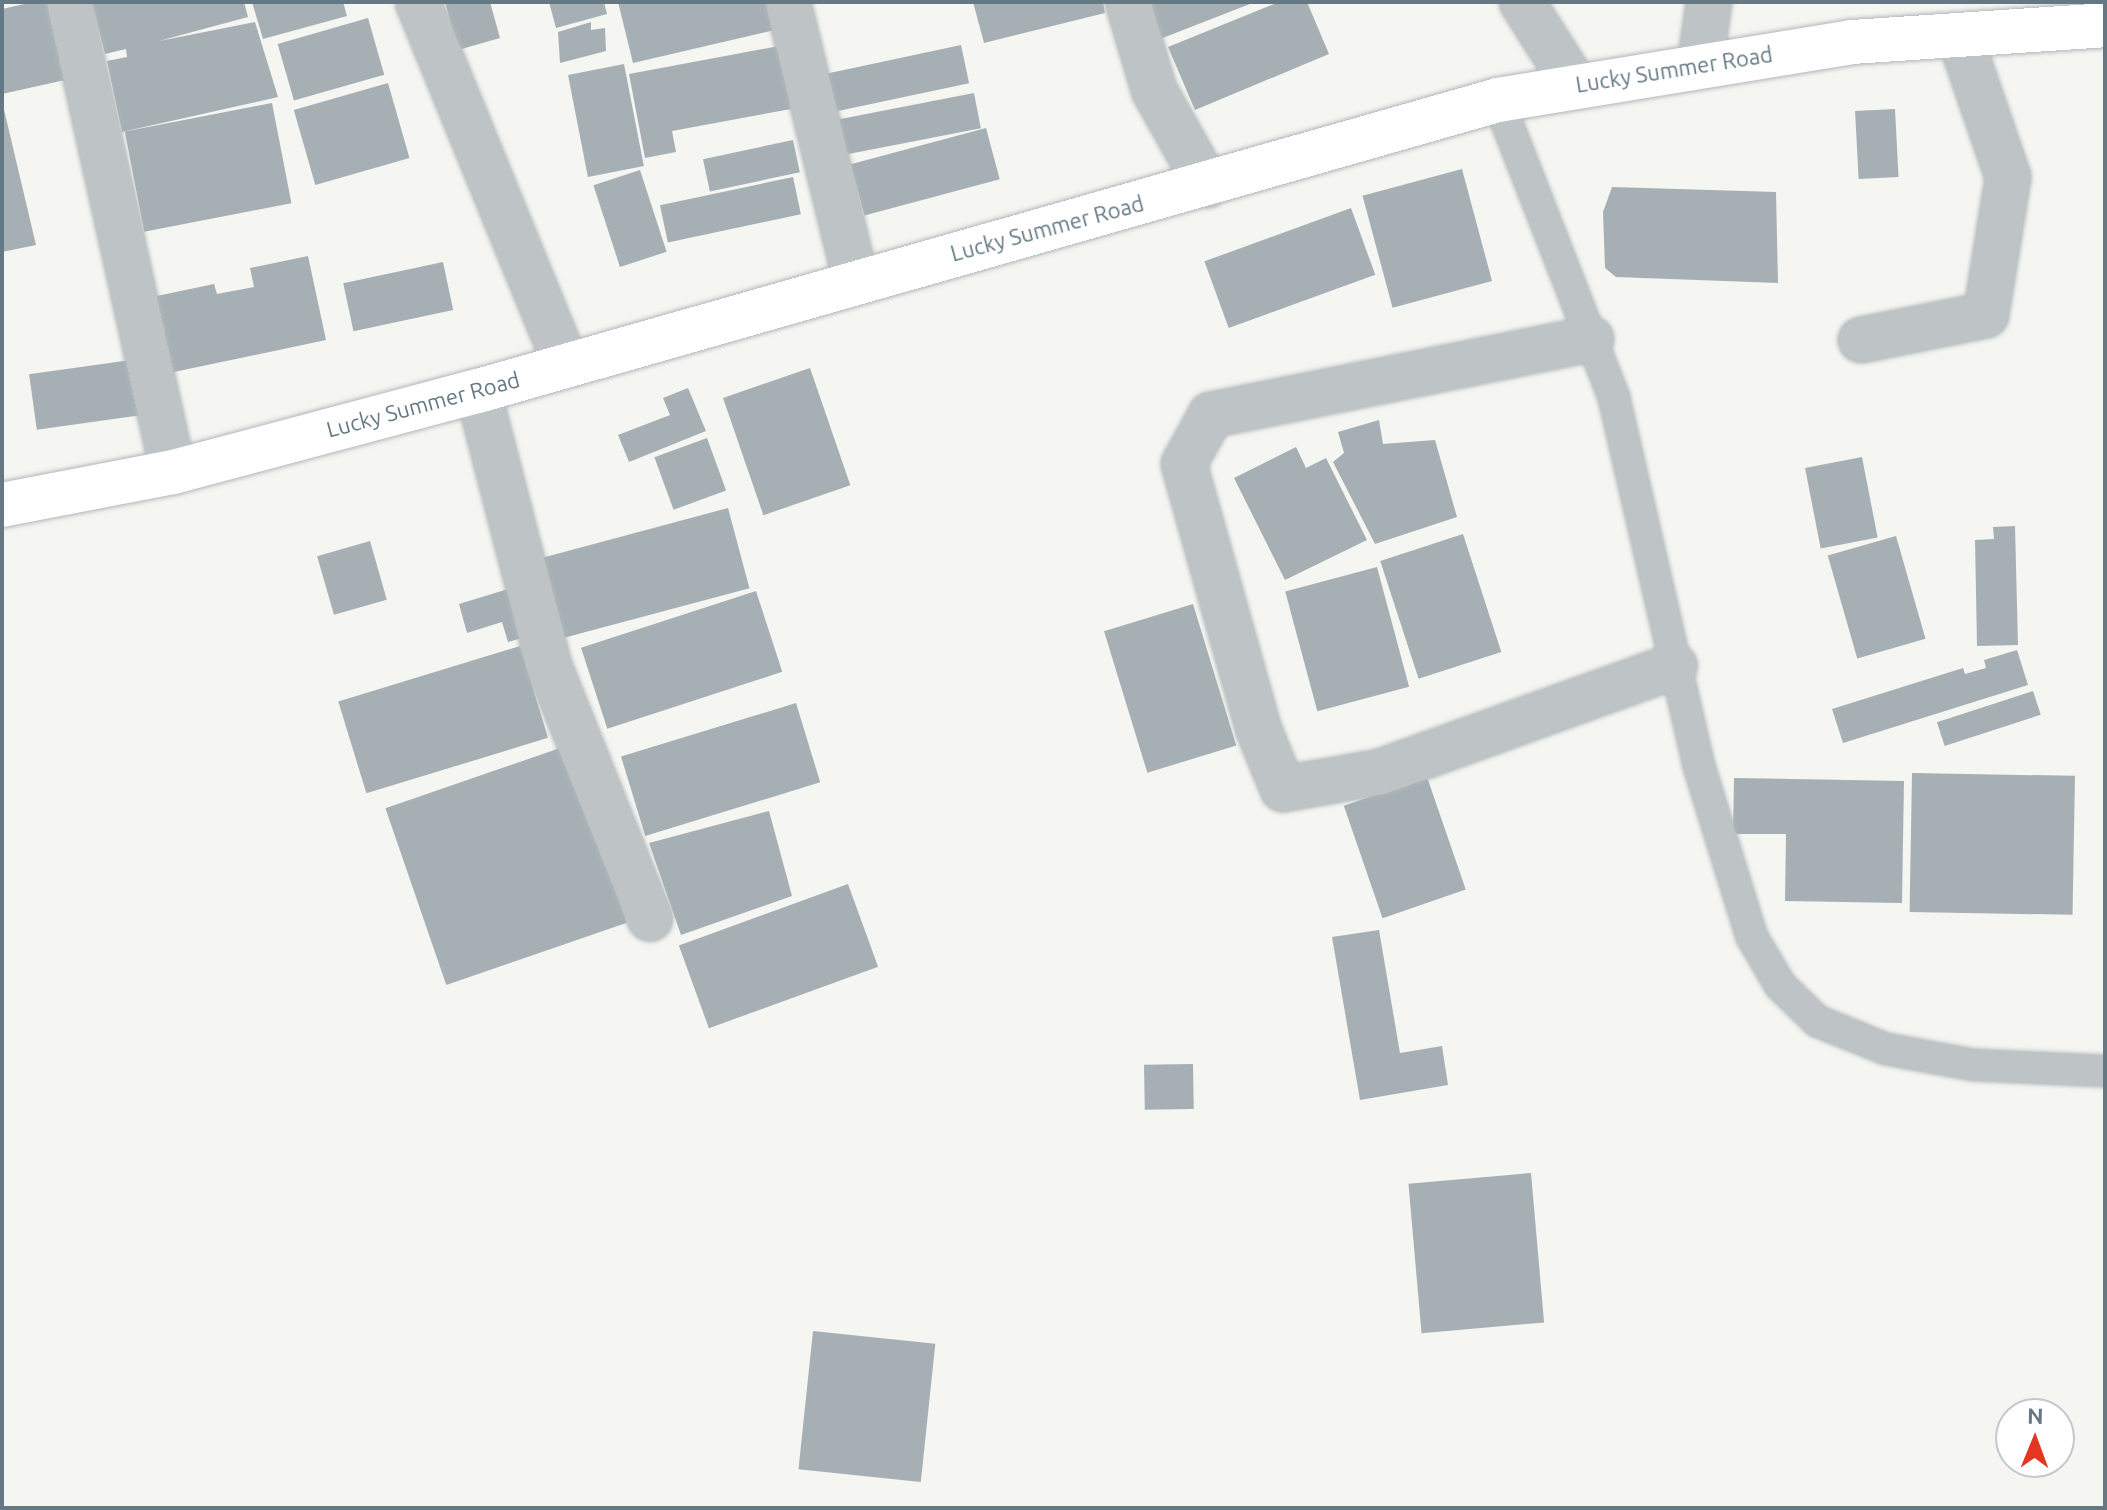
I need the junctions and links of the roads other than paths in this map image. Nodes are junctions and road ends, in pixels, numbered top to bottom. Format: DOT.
graph roads {
  1 [pos="69,2"];
  2 [pos="418,2"];
  3 [pos="788,2"];
  4 [pos="1128,2"];
  5 [pos="1522,2"];
  6 [pos="1709,2"];
  7 [pos="2105,25"];
  8 [pos="1959,35"];
  9 [pos="1700,66"];
  10 [pos="1574,84"];
  11 [pos="1498,100"];
  12 [pos="1207,185"];
  13 [pos="856,280"];
  14 [pos="1591,339"];
  15 [pos="1861,340"];
  16 [pos="566,364"];
  17 [pos="478,391"];
  18 [pos="173,472"];
  19 [pos="2,505"];
  20 [pos="1675,666"];
  21 [pos="650,919"];
  22 [pos="2105,1071"];
  1 -- 18 [label="street"];
  2 -- 16 [label="street"];
  3 -- 13 [label="street"];
  4 -- 12 [label="street"];
  5 -- 10 [label="street"];
  6 -- 9 [label="street"];
  7 -- 8 [label="street, Lucky Summer Road"];
  8 -- 9 [label="street, Lucky Summer Road"];
  8 -- 15 [label="street"];
  9 -- 10 [label="street, Lucky Summer Road"];
  10 -- 11 [label="street, Lucky Summer Road"];
  11 -- 12 [label="street, Lucky Summer Road"];
  11 -- 14 [label="lane"];
  12 -- 13 [label="street, Lucky Summer Road"];
  13 -- 16 [label="street, Lucky Summer Road"];
  14 -- 20 [label="lane"];
  14 -- 20 [label="street"];
  16 -- 17 [label="street, Lucky Summer Road"];
  17 -- 18 [label="street, Lucky Summer Road"];
  17 -- 21 [label="street"];
  18 -- 19 [label="street, Lucky Summer Road"];
  20 -- 22 [label="lane"];
}
